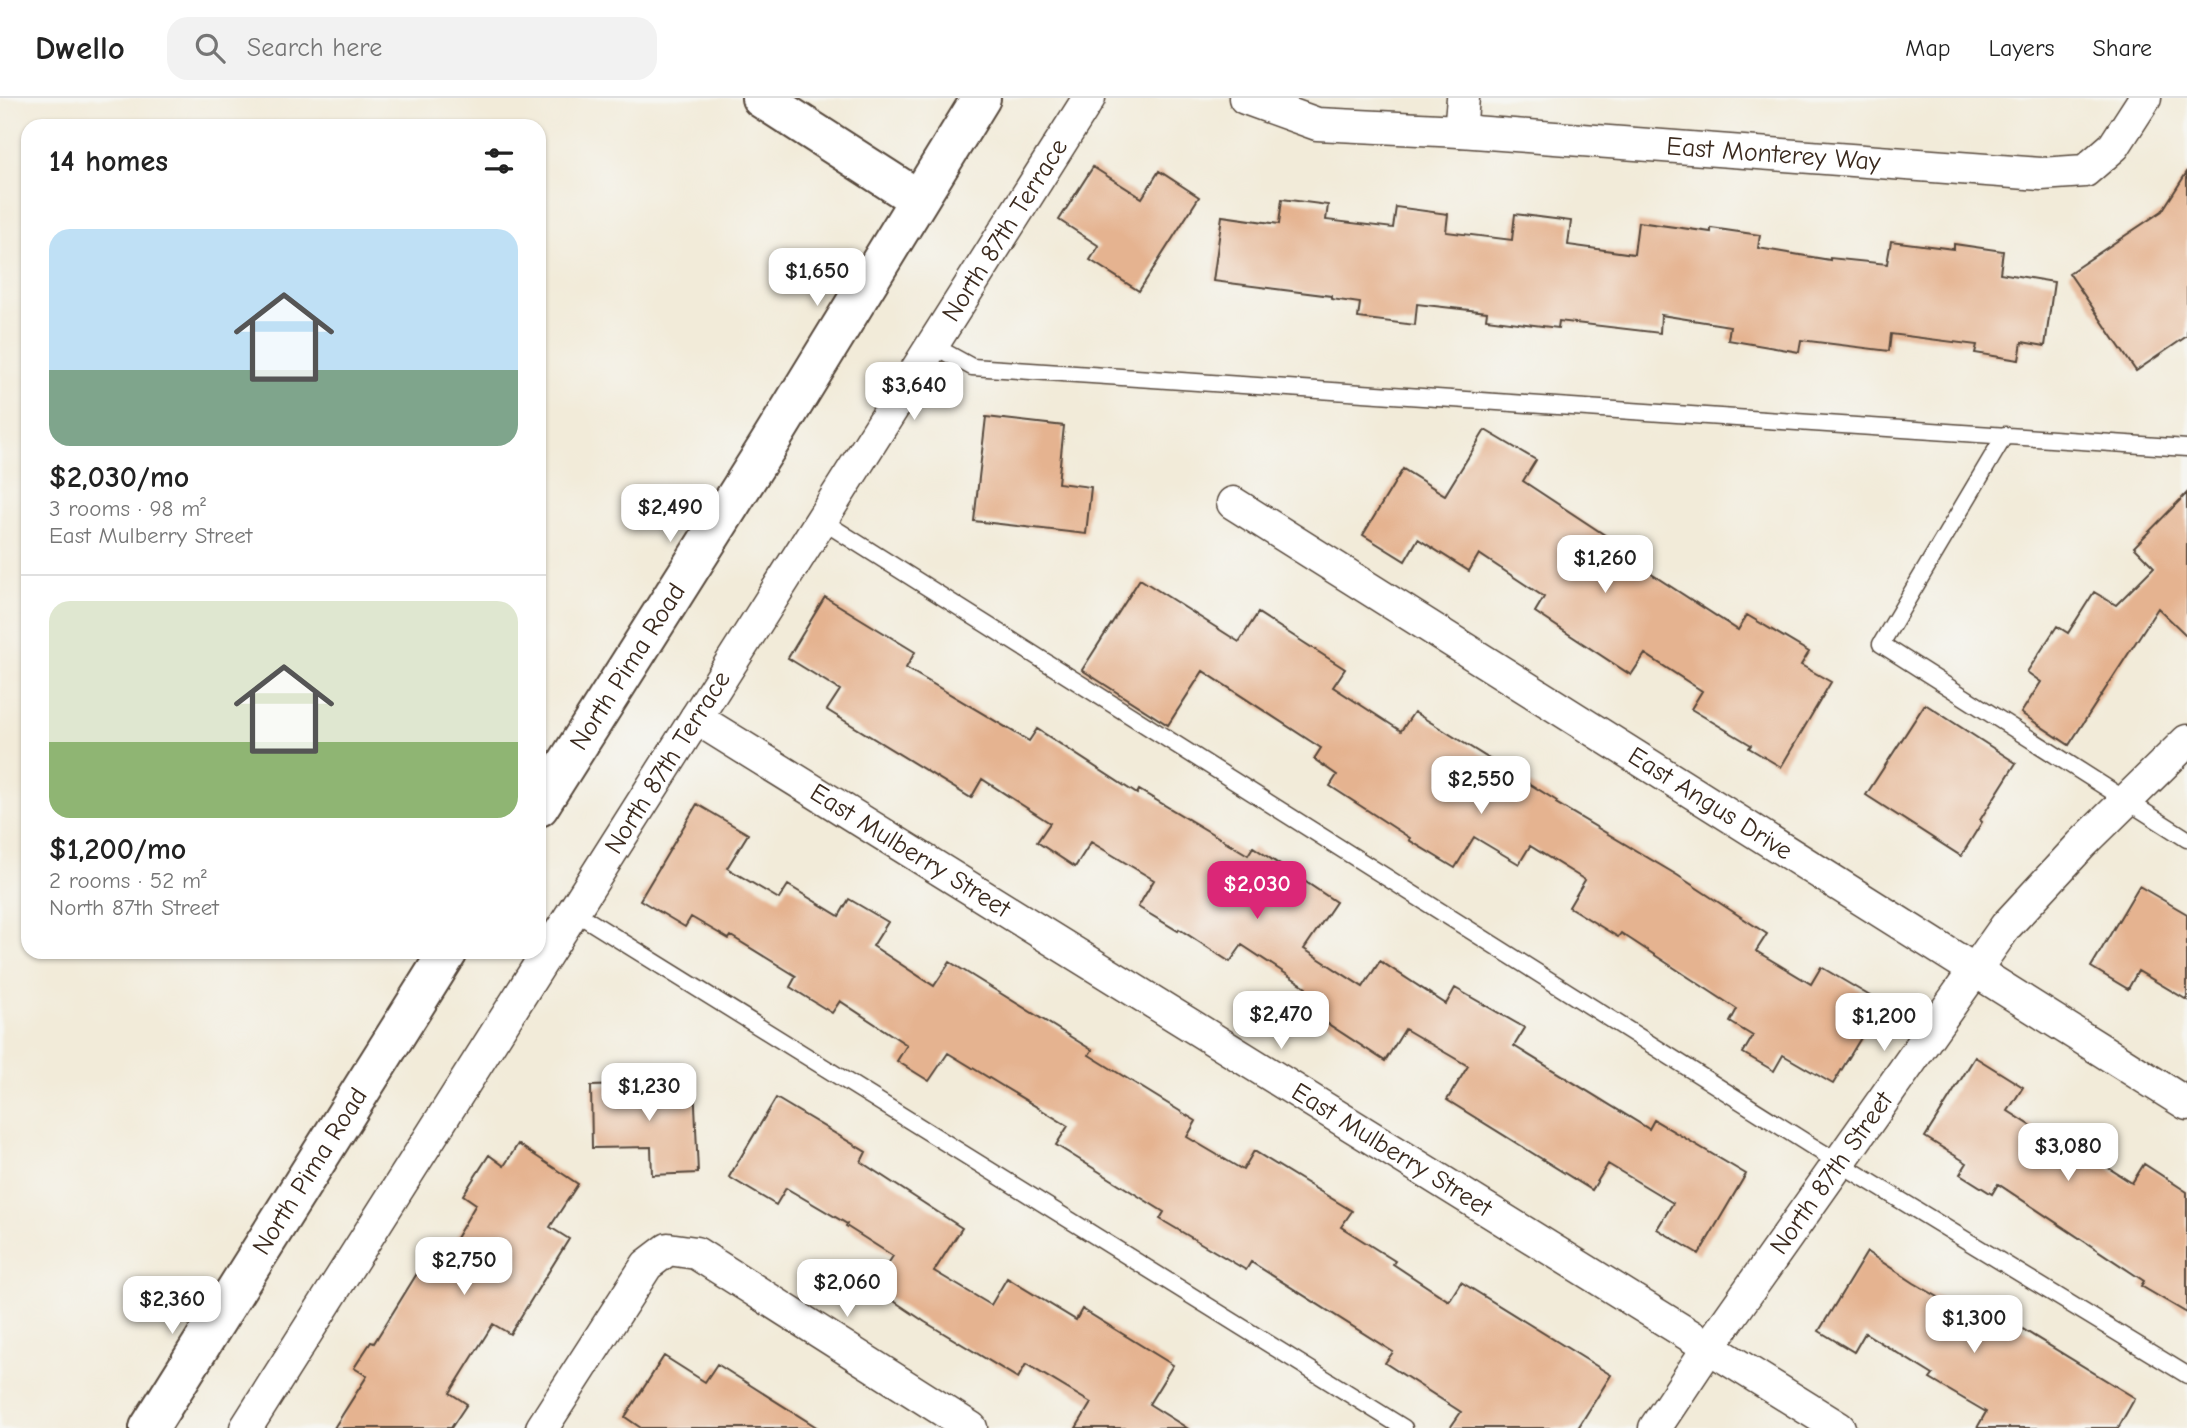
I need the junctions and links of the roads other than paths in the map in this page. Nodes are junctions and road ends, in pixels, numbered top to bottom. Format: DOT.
graph roads {
  1 [pos="761,98"];
  2 [pos="981,98"];
  3 [pos="1088,98"];
  4 [pos="1245,98"];
  5 [pos="1463,98"];
  6 [pos="2145,98"];
  7 [pos="1460,131"];
  8 [pos="918,200"];
  9 [pos="932,345"];
  10 [pos="2005,435"];
  11 [pos="2187,448"];
  12 [pos="1233,503"];
  13 [pos="821,520"];
  14 [pos="696,718"];
  15 [pos="2187,741"];
  16 [pos="546,796"];
  17 [pos="2126,801"];
  18 [pos="2187,839"];
  19 [pos="573,911"];
  20 [pos="546,954"];
  21 [pos="444,959"];
  22 [pos="543,959"];
  23 [pos="1974,971"];
  24 [pos="2187,1104"];
  25 [pos="1839,1163"];
  26 [pos="1709,1347"];
  27 [pos="2187,1375"];
  28 [pos="149,1428"];
  29 [pos="246,1428"];
  30 [pos="542,1428"];
  31 [pos="971,1428"];
  32 [pos="1404,1428"];
  33 [pos="1655,1428"];
  34 [pos="1839,1428"];
  1 -- 8 [label="main road"];
  2 -- 8 [label="main road, North Pima Road"];
  3 -- 9 [label="street, North 87th Terrace"];
  4 -- 7 [label="street, East Monterey Way"];
  5 -- 7 [label="street"];
  6 -- 7 [label="street, East Monterey Way"];
  8 -- 16 [label="main road, North Pima Road"];
  9 -- 10 [label="lane"];
  9 -- 13 [label="street, North 87th Terrace"];
  10 -- 11 [label="lane"];
  10 -- 17 [label="lane"];
  12 -- 23 [label="street, East Angus Drive"];
  13 -- 14 [label="street, North 87th Terrace"];
  13 -- 25 [label="lane"];
  14 -- 19 [label="street, North 87th Terrace"];
  14 -- 26 [label="street, East Mulberry Street"];
  15 -- 17 [label="street, North 87th Street"];
  17 -- 18 [label="lane"];
  17 -- 23 [label="street, North 87th Street"];
  19 -- 20 [label="street, North 87th Terrace"];
  19 -- 32 [label="lane"];
  21 -- 28 [label="main road, North Pima Road"];
  22 -- 29 [label="street, North 87th Terrace"];
  23 -- 24 [label="street, East Angus Drive"];
  23 -- 25 [label="street, North 87th Street"];
  25 -- 26 [label="street, North 87th Street"];
  25 -- 27 [label="lane"];
  26 -- 33 [label="street, North 87th Street"];
  26 -- 34 [label="street, East Mulberry Street"];
  30 -- 31 [label="street"];
}
